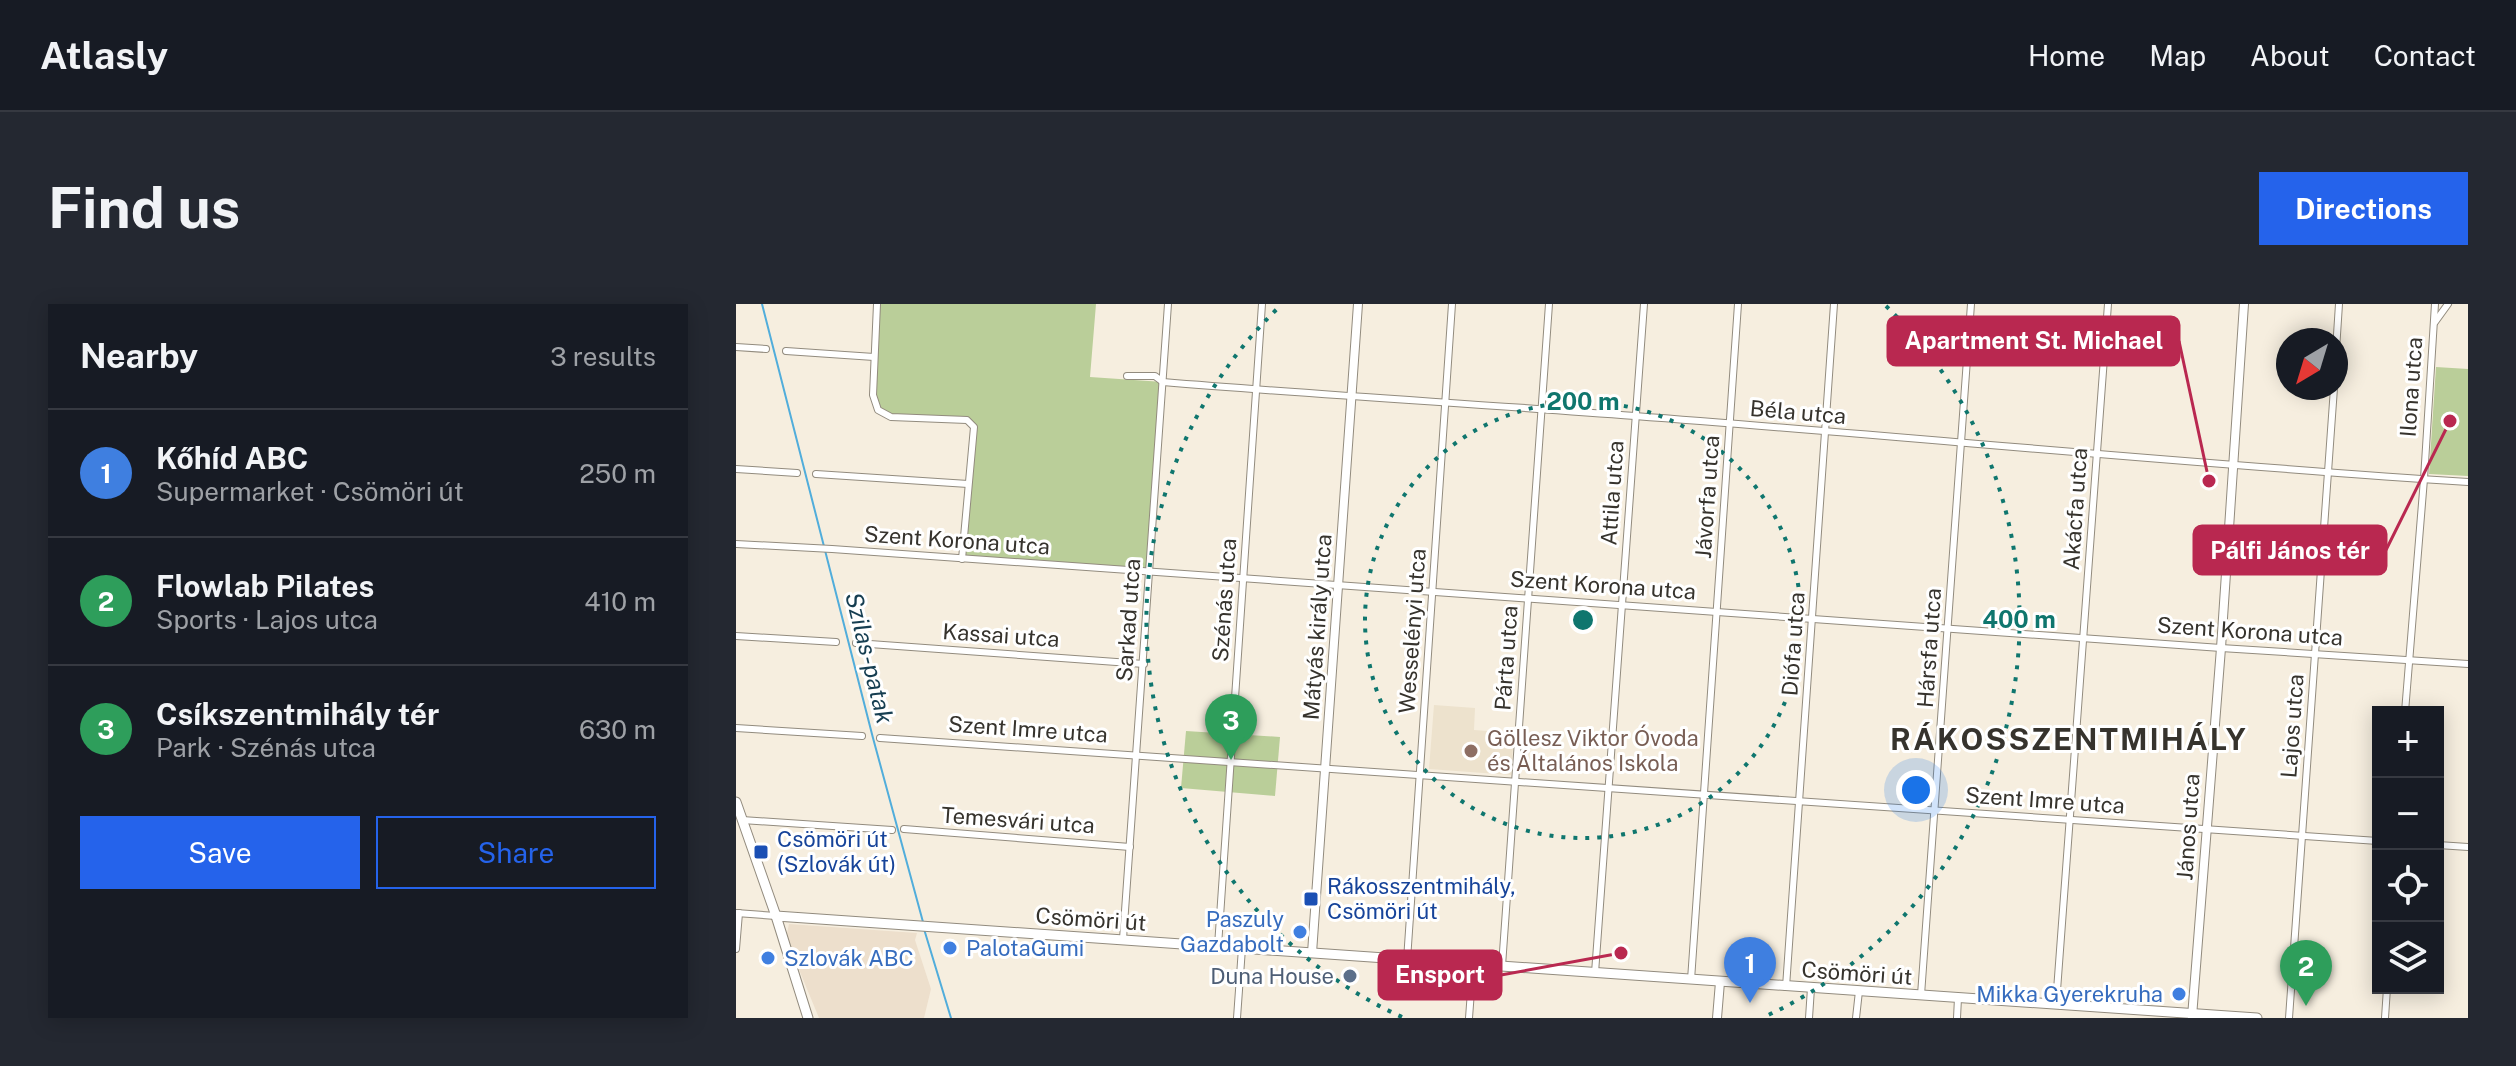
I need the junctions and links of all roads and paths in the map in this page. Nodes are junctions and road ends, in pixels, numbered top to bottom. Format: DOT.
graph roads {
  1 [pos="877,304"];
  2 [pos="1168,304"];
  3 [pos="1262,304"];
  4 [pos="1358,304"];
  5 [pos="1452,304"];
  6 [pos="1549,304"];
  7 [pos="1644,304"];
  8 [pos="1738,304"];
  9 [pos="1834,304"];
  10 [pos="1971,304"];
  11 [pos="2108,304"];
  12 [pos="2244,304"];
  13 [pos="2339,304"];
  14 [pos="2435,304"];
  15 [pos="2448,304"];
  16 [pos="2433,325"];
  17 [pos="2337,328"];
  18 [pos="736,347"];
  19 [pos="766,349"];
  20 [pos="786,351"];
  21 [pos="874,357"];
  22 [pos="1127,376"];
  23 [pos="1163,382"];
  24 [pos="1256,389"];
  25 [pos="1352,395"];
  26 [pos="2333,400"];
  27 [pos="1446,404"];
  28 [pos="1541,409"];
  29 [pos="1636,416"];
  30 [pos="1730,424"];
  31 [pos="1825,433"];
  32 [pos="1961,443"];
  33 [pos="2097,454"];
  34 [pos="2232,465"];
  35 [pos="736,469"];
  36 [pos="2328,472"];
  37 [pos="797,473"];
  38 [pos="816,474"];
  39 [pos="2424,479"];
  40 [pos="2468,482"];
  41 [pos="968,484"];
  42 [pos="736,544"];
  43 [pos="962,559"];
  44 [pos="1149,572"];
  45 [pos="1244,579"];
  46 [pos="1338,586"];
  47 [pos="1433,591"];
  48 [pos="1528,598"];
  49 [pos="1622,604"];
  50 [pos="1718,611"];
  51 [pos="1812,619"];
  52 [pos="1948,628"];
  53 [pos="736,636"];
  54 [pos="2084,637"];
  55 [pos="836,642"];
  56 [pos="856,643"];
  57 [pos="2221,648"];
  58 [pos="2316,654"];
  59 [pos="2408,660"];
  60 [pos="1144,664"];
  61 [pos="2468,664"];
  62 [pos="2405,706"];
  63 [pos="736,728"];
  64 [pos="862,736"];
  65 [pos="880,738"];
  66 [pos="1137,754"];
  67 [pos="1231,760"];
  68 [pos="1325,768"];
  69 [pos="1420,774"];
  70 [pos="1515,780"];
  71 [pos="1609,787"];
  72 [pos="1705,795"];
  73 [pos="1800,801"];
  74 [pos="736,802"];
  75 [pos="1935,811"];
  76 [pos="2071,821"];
  77 [pos="741,823"];
  78 [pos="2206,828"];
  79 [pos="904,829"];
  80 [pos="892,830"];
  81 [pos="2302,835"];
  82 [pos="2372,841"];
  83 [pos="2444,845"];
  84 [pos="1130,847"];
  85 [pos="2468,847"];
  86 [pos="737,913"];
  87 [pos="776,916"];
  88 [pos="1123,939"];
  89 [pos="1218,946"];
  90 [pos="1242,948"];
  91 [pos="736,949"];
  92 [pos="1312,953"];
  93 [pos="1407,960"];
  94 [pos="1473,964"];
  95 [pos="1502,966"];
  96 [pos="1595,973"];
  97 [pos="1691,980"];
  98 [pos="1720,982"];
  99 [pos="1786,987"];
  100 [pos="1811,988"];
  101 [pos="1859,991"];
  102 [pos="2387,994"];
  103 [pos="1921,995"];
  104 [pos="1958,998"];
  105 [pos="2056,1004"];
  106 [pos="2192,1016"];
  107 [pos="808,1018"];
  108 [pos="1237,1018"];
  109 [pos="1469,1018"];
  110 [pos="1717,1018"];
  111 [pos="1809,1018"];
  112 [pos="1856,1018"];
  113 [pos="1957,1018"];
  114 [pos="2257,1018"];
  115 [pos="2289,1018"];
  116 [pos="2385,1018"];
  1 -- 21 [label="street"];
  2 -- 23 [label="street, Sarkad utca"];
  3 -- 24 [label="street, Szénás utca"];
  4 -- 25 [label="street, Mátyás király utca"];
  5 -- 27 [label="street, Wesselényi utca"];
  6 -- 28 [label="street, Párta utca"];
  7 -- 29 [label="street, Attila utca"];
  8 -- 30 [label="street, Jávorfa utca"];
  9 -- 31 [label="street, Diófa utca"];
  10 -- 32 [label="street, Hársfa utca"];
  11 -- 33 [label="street, Akácfa utca"];
  12 -- 34 [label="street, János utca"];
  13 -- 17 [label="street"];
  14 -- 16 [label="street, Ilona utca"];
  15 -- 16 [label="street"];
  16 -- 39 [label="street, Ilona utca"];
  18 -- 19 [label="street"];
  20 -- 21 [label="street"];
  21 -- 41 [label="street"];
  22 -- 23 [label="street, Béla utca"];
  23 -- 24 [label="street, Béla utca"];
  23 -- 44 [label="street, Sarkad utca"];
  24 -- 25 [label="street, Béla utca"];
  24 -- 45 [label="street, Szénás utca"];
  25 -- 27 [label="street, Béla utca"];
  25 -- 46 [label="street, Mátyás király utca"];
  26 -- 36 [label="street, Lajos utca"];
  27 -- 28 [label="street, Béla utca"];
  27 -- 47 [label="street, Wesselényi utca"];
  28 -- 29 [label="street, Béla utca"];
  28 -- 48 [label="street, Párta utca"];
  29 -- 30 [label="street, Béla utca"];
  29 -- 49 [label="street, Attila utca"];
  30 -- 31 [label="street, Béla utca"];
  30 -- 50 [label="street, Jávorfa utca"];
  31 -- 32 [label="street, Béla utca"];
  31 -- 51 [label="street, Diófa utca"];
  32 -- 33 [label="street, Béla utca"];
  32 -- 52 [label="street, Hársfa utca"];
  33 -- 34 [label="street, Béla utca"];
  33 -- 54 [label="street, Akácfa utca"];
  34 -- 36 [label="street, Béla utca"];
  34 -- 57 [label="street, János utca"];
  35 -- 37 [label="street"];
  36 -- 39 [label="street, Béla utca"];
  36 -- 58 [label="street, Lajos utca"];
  38 -- 41 [label="street"];
  39 -- 40 [label="street, Béla utca"];
  39 -- 59 [label="street, Ilona utca"];
  41 -- 43 [label="street"];
  42 -- 43 [label="street, Szent Korona utca"];
  43 -- 44 [label="street, Szent Korona utca"];
  44 -- 45 [label="street, Szent Korona utca"];
  44 -- 60 [label="street, Sarkad utca"];
  45 -- 46 [label="street, Szent Korona utca"];
  45 -- 67 [label="street, Szénás utca"];
  46 -- 47 [label="street, Szent Korona utca"];
  46 -- 68 [label="street, Mátyás király utca"];
  47 -- 48 [label="street, Szent Korona utca"];
  47 -- 69 [label="street, Wesselényi utca"];
  48 -- 49 [label="street, Szent Korona utca"];
  48 -- 70 [label="street, Párta utca"];
  49 -- 50 [label="street, Szent Korona utca"];
  49 -- 71 [label="street, Attila utca"];
  50 -- 51 [label="street, Szent Korona utca"];
  50 -- 72 [label="street, Jávorfa utca"];
  51 -- 52 [label="street, Szent Korona utca"];
  51 -- 73 [label="street, Diófa utca"];
  52 -- 54 [label="street, Szent Korona utca"];
  52 -- 75 [label="street, Hársfa utca"];
  53 -- 55 [label="street"];
  54 -- 57 [label="street, Szent Korona utca"];
  54 -- 76 [label="street, Akácfa utca"];
  56 -- 60 [label="street, Kassai utca"];
  57 -- 58 [label="street, Szent Korona utca"];
  57 -- 78 [label="street, János utca"];
  58 -- 59 [label="street, Szent Korona utca"];
  58 -- 81 [label="street, Lajos utca"];
  59 -- 61 [label="street, Szent Korona utca"];
  59 -- 62 [label="street, Ilona utca"];
  60 -- 66 [label="street, Sarkad utca"];
  63 -- 64 [label="street"];
  65 -- 66 [label="street, Szent Imre utca"];
  66 -- 67 [label="street, Szent Imre utca"];
  66 -- 84 [label="street, Sarkad utca"];
  67 -- 68 [label="street, Szent Imre utca"];
  67 -- 89 [label="street, Szénás utca"];
  68 -- 69 [label="street, Szent Imre utca"];
  68 -- 92 [label="street, Mátyás király utca"];
  69 -- 70 [label="street, Szent Imre utca"];
  69 -- 93 [label="street, Wesselényi utca"];
  70 -- 71 [label="street, Szent Imre utca"];
  70 -- 95 [label="street, Párta utca"];
  71 -- 72 [label="street, Szent Imre utca"];
  71 -- 96 [label="street, Attila utca"];
  72 -- 73 [label="street, Szent Imre utca"];
  72 -- 97 [label="street, Jávorfa utca"];
  73 -- 75 [label="street, Szent Imre utca"];
  73 -- 99 [label="street, Diófa utca"];
  74 -- 77 [label="main road"];
  75 -- 76 [label="street, Szent Imre utca"];
  75 -- 103 [label="street, Hársfa utca"];
  76 -- 78 [label="street, Szent Imre utca"];
  76 -- 105 [label="street, Akácfa utca"];
  77 -- 80 [label="street"];
  77 -- 87 [label="main road"];
  78 -- 81 [label="street, Szent Imre utca"];
  78 -- 106 [label="street, János utca"];
  79 -- 84 [label="street, Temesvári utca"];
  81 -- 82 [label="street, Szent Imre utca"];
  81 -- 115 [label="street, Lajos utca"];
  83 -- 85 [label="street"];
  84 -- 88 [label="street, Sarkad utca"];
  86 -- 87 [label="street, Csömöri út"];
  86 -- 91 [label="street"];
  87 -- 88 [label="main road, Csömöri út"];
  87 -- 107 [label="main road"];
  88 -- 89 [label="main road, Csömöri út"];
  89 -- 90 [label="main road, Csömöri út"];
  90 -- 92 [label="main road, Csömöri út"];
  90 -- 108 [label="street"];
  92 -- 93 [label="main road, Csömöri út"];
  93 -- 94 [label="main road, Csömöri út"];
  94 -- 95 [label="main road, Csömöri út"];
  94 -- 109 [label="street"];
  95 -- 96 [label="main road, Csömöri út"];
  96 -- 97 [label="main road, Csömöri út"];
  97 -- 98 [label="main road, Csömöri út"];
  98 -- 99 [label="main road, Csömöri út"];
  98 -- 110 [label="street"];
  99 -- 100 [label="main road, Csömöri út"];
  100 -- 101 [label="main road, Csömöri út"];
  100 -- 111 [label="street"];
  101 -- 103 [label="main road, Csömöri út"];
  101 -- 112 [label="street"];
  102 -- 116 [label="street"];
  103 -- 104 [label="main road, Csömöri út"];
  104 -- 105 [label="main road, Csömöri út"];
  104 -- 113 [label="street"];
  105 -- 106 [label="main road, Csömöri út"];
  106 -- 114 [label="main road, Csömöri út"];
}
